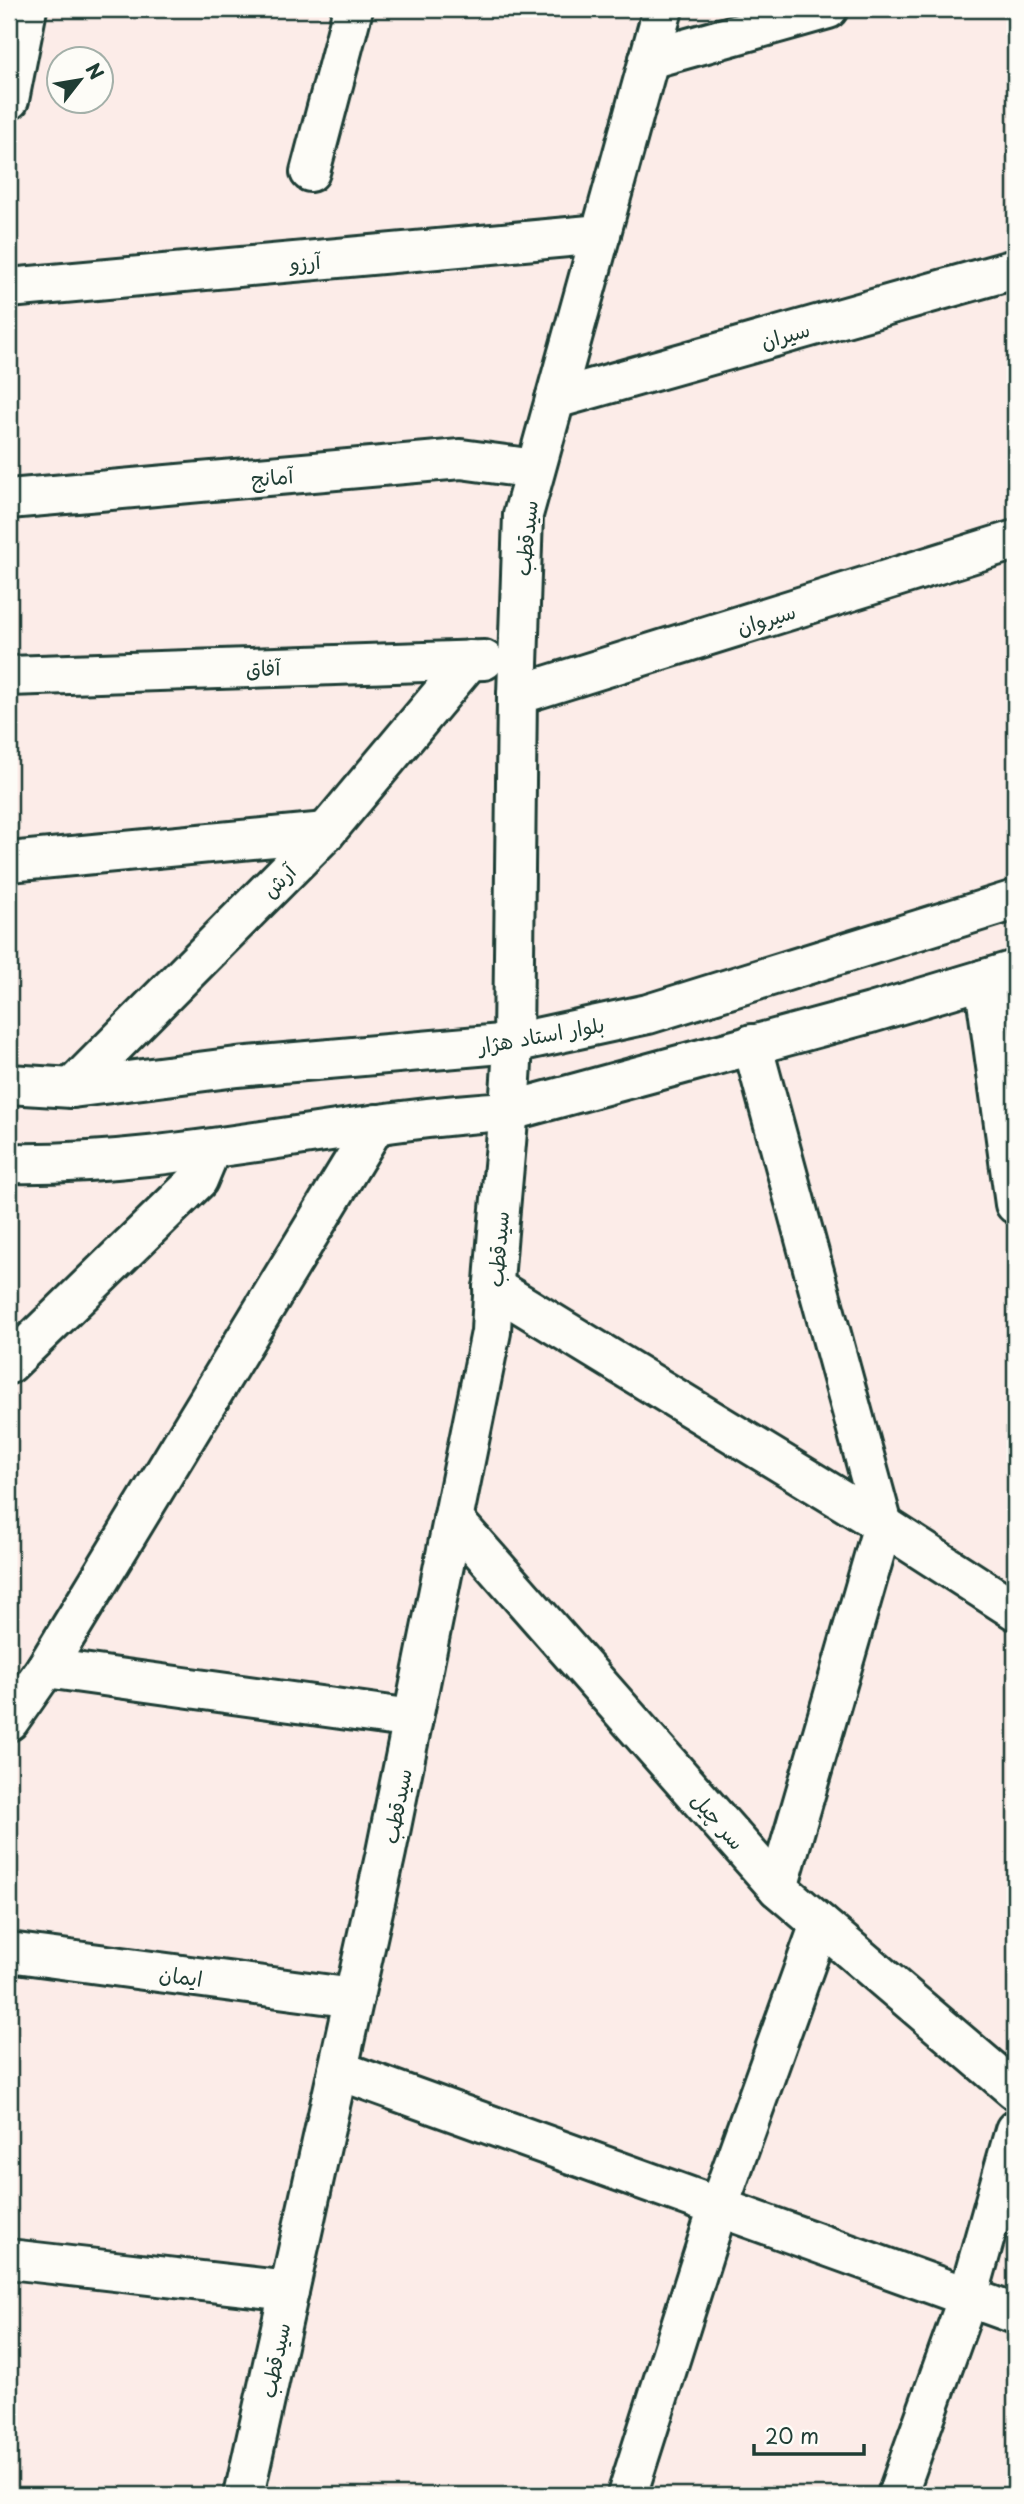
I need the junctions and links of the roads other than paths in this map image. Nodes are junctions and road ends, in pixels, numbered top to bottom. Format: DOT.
graph roads {
  1 [pos="27,9"];
  2 [pos="353,9"];
  3 [pos="663,9"];
  4 [pos="828,9"];
  5 [pos="649,59"];
  6 [pos="9,100"];
  7 [pos="310,172"];
  8 [pos="601,234"];
  9 [pos="1015,269"];
  10 [pos="9,288"];
  11 [pos="555,399"];
  12 [pos="535,469"];
  13 [pos="9,499"];
  14 [pos="1015,540"];
  15 [pos="470,660"];
  16 [pos="9,676"];
  17 [pos="517,677"];
  18 [pos="326,832"];
  19 [pos="9,862"];
  20 [pos="1015,900"];
  21 [pos="1000,975"];
  22 [pos="513,1043"];
  23 [pos="752,1044"];
  24 [pos="9,1083"];
  25 [pos="72,1088"];
  26 [pos="510,1111"];
  27 [pos="376,1124"];
  28 [pos="211,1150"];
  29 [pos="9,1163"];
  30 [pos="1015,1204"];
  31 [pos="493,1287"];
  32 [pos="9,1364"];
  33 [pos="453,1519"];
  34 [pos="883,1525"];
  35 [pos="1015,1609"];
  36 [pos="46,1668"];
  37 [pos="413,1719"];
  38 [pos="9,1721"];
  39 [pos="778,1888"];
  40 [pos="820,1924"];
  41 [pos="9,1952"];
  42 [pos="354,1998"];
  43 [pos="338,2070"];
  44 [pos="1015,2090"];
  45 [pos="1015,2130"];
  46 [pos="718,2208"];
  47 [pos="9,2259"];
  48 [pos="289,2291"];
  49 [pos="968,2297"];
  50 [pos="1015,2314"];
  51 [pos="244,2495"];
  52 [pos="627,2495"];
  53 [pos="897,2495"];
  1 -- 6 [label="street"];
  2 -- 7 [label="street"];
  3 -- 5 [label="street, سیدقطب"];
  4 -- 5 [label="street"];
  5 -- 8 [label="street, سیدقطب"];
  8 -- 10 [label="street, آرزو"];
  8 -- 11 [label="street, سیدقطب"];
  9 -- 11 [label="street, سیران"];
  11 -- 12 [label="street, سیدقطب"];
  12 -- 13 [label="street, آمانج"];
  12 -- 17 [label="street, سیدقطب"];
  14 -- 17 [label="street, سیروان"];
  15 -- 16 [label="street, آفاق"];
  15 -- 17 [label="street, آفاق"];
  15 -- 18 [label="street, آرش"];
  17 -- 22 [label="street, سیدقطب"];
  18 -- 19 [label="street"];
  18 -- 25 [label="street, آرش"];
  20 -- 22 [label="street, بلوار استاد هژار"];
  21 -- 23 [label="street"];
  21 -- 30 [label="street"];
  22 -- 25 [label="street, بلوار استاد هژار"];
  22 -- 26 [label="street, سیدقطب"];
  23 -- 26 [label="street"];
  23 -- 34 [label="street"];
  24 -- 25 [label="street, بلوار استاد هژار"];
  26 -- 27 [label="street"];
  26 -- 31 [label="street, سیدقطب"];
  27 -- 28 [label="street"];
  27 -- 36 [label="street"];
  28 -- 29 [label="street"];
  28 -- 32 [label="street"];
  31 -- 33 [label="street, سیدقطب"];
  31 -- 34 [label="street"];
  33 -- 37 [label="street, سیدقطب"];
  33 -- 39 [label="street, سر چیل"];
  34 -- 35 [label="street"];
  34 -- 39 [label="street"];
  36 -- 37 [label="street"];
  36 -- 38 [label="street"];
  37 -- 42 [label="street, سیدقطب"];
  39 -- 40 [label="street, سر چیل"];
  40 -- 44 [label="street, سر چیل"];
  40 -- 46 [label="street"];
  41 -- 42 [label="street, ایمان"];
  42 -- 43 [label="street, سیدقطب"];
  43 -- 46 [label="street"];
  43 -- 48 [label="street, سیدقطب"];
  45 -- 49 [label="street"];
  46 -- 49 [label="street"];
  46 -- 52 [label="street"];
  47 -- 48 [label="street"];
  48 -- 51 [label="street, سیدقطب"];
  49 -- 50 [label="street"];
  49 -- 53 [label="street"];
}
